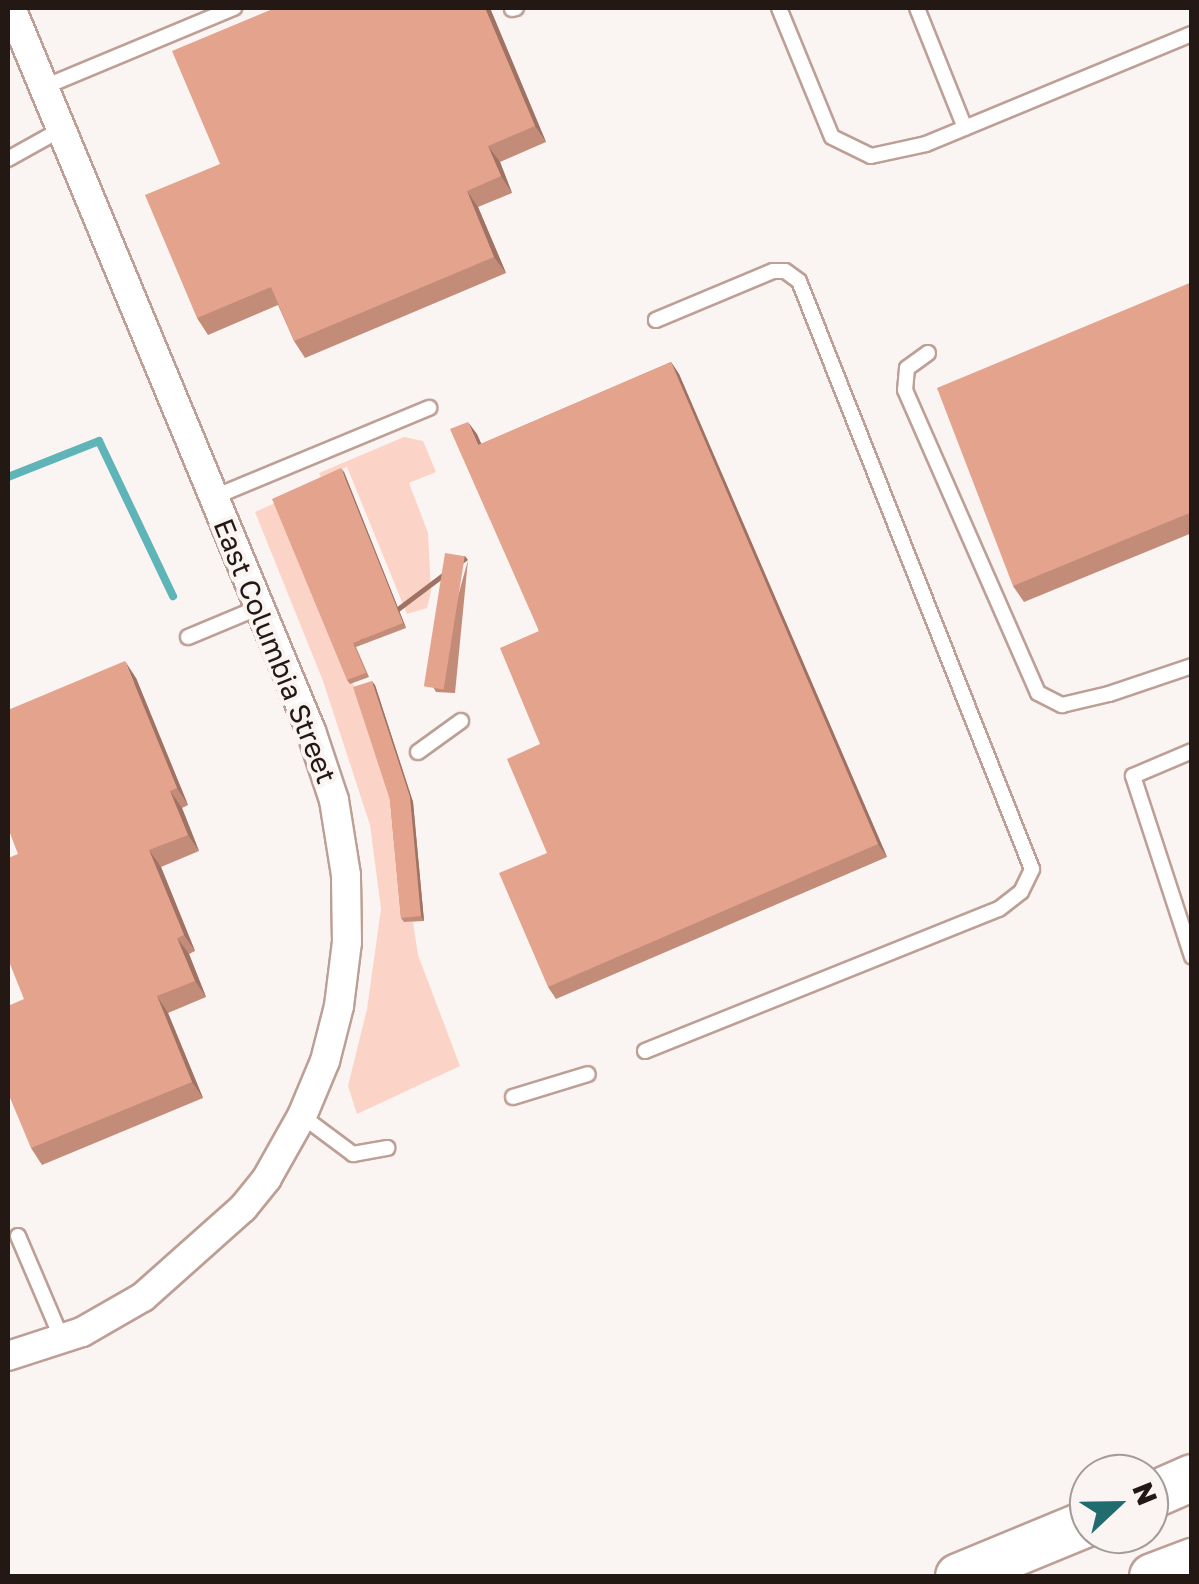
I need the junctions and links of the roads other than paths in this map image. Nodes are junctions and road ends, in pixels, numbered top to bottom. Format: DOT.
graph roads {
  1 [pos="11,8"];
  2 [pos="234,8"];
  3 [pos="779,8"];
  4 [pos="917,8"];
  5 [pos="1192,34"];
  6 [pos="44,87"];
  7 [pos="965,128"];
  8 [pos="62,129"];
  9 [pos="8,158"];
  10 [pos="656,320"];
  11 [pos="928,353"];
  12 [pos="429,408"];
  13 [pos="214,497"];
  14 [pos="260,607"];
  15 [pos="188,638"];
  16 [pos="1192,666"];
  17 [pos="460,721"];
  18 [pos="1192,751"];
  19 [pos="418,752"];
  20 [pos="1192,957"];
  21 [pos="645,1051"];
  22 [pos="588,1074"];
  23 [pos="513,1097"];
  24 [pos="302,1116"];
  25 [pos="387,1148"];
  26 [pos="18,1236"];
  27 [pos="62,1339"];
  28 [pos="8,1356"];
  29 [pos="1069,1530"];
  30 [pos="1192,1561"];
  31 [pos="958,1576"];
  32 [pos="1152,1576"];
  1 -- 6 [label="street, East Columbia Street"];
  2 -- 6 [label="lane"];
  3 -- 7 [label="lane"];
  4 -- 7 [label="lane"];
  5 -- 7 [label="lane"];
  6 -- 8 [label="street, East Columbia Street"];
  8 -- 9 [label="lane"];
  8 -- 13 [label="street, East Columbia Street"];
  10 -- 21 [label="lane"];
  11 -- 16 [label="lane"];
  12 -- 13 [label="lane"];
  13 -- 14 [label="street, East Columbia Street"];
  14 -- 15 [label="lane"];
  14 -- 24 [label="street, East Columbia Street"];
  17 -- 19 [label="lane"];
  18 -- 20 [label="lane"];
  22 -- 23 [label="lane"];
  24 -- 25 [label="lane"];
  24 -- 27 [label="street, East Columbia Street"];
  26 -- 27 [label="lane"];
  27 -- 28 [label="street, East Columbia Street"];
  29 -- 31 [label="main road"];
  30 -- 32 [label="main road"];
}
